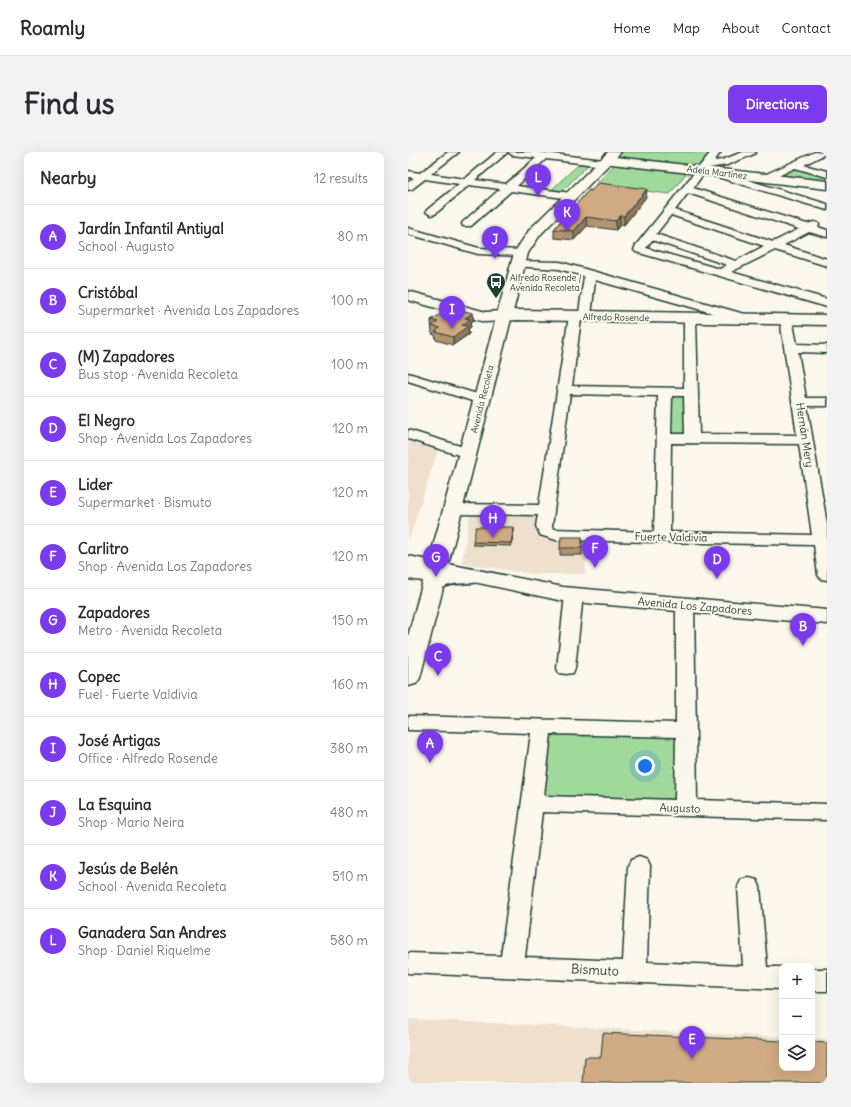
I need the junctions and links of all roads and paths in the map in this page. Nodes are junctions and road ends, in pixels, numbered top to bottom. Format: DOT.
graph roads {
  1 [pos="454,152"];
  2 [pos="503,152"];
  3 [pos="512,152"];
  4 [pos="716,152"];
  5 [pos="751,152"];
  6 [pos="823,152"];
  7 [pos="537,154"];
  8 [pos="609,158"];
  9 [pos="794,165"];
  10 [pos="705,169"];
  11 [pos="408,174"];
  12 [pos="827,174"];
  13 [pos="422,176"];
  14 [pos="766,178"];
  15 [pos="467,182"];
  16 [pos="827,185"];
  17 [pos="408,187"];
  18 [pos="508,187"];
  19 [pos="686,189"];
  20 [pos="571,196"];
  21 [pos="827,207"];
  22 [pos="668,211"];
  23 [pos="431,212"];
  24 [pos="827,218"];
  25 [pos="466,224"];
  26 [pos="808,228"];
  27 [pos="408,231"];
  28 [pos="827,234"];
  29 [pos="650,235"];
  30 [pos="774,246"];
  31 [pos="519,258"];
  32 [pos="827,263"];
  33 [pos="737,265"];
  34 [pos="721,273"];
  35 [pos="590,274"];
  36 [pos="408,295"];
  37 [pos="827,304"];
  38 [pos="503,316"];
  39 [pos="580,316"];
  40 [pos="690,318"];
  41 [pos="744,318"];
  42 [pos="786,319"];
  43 [pos="827,320"];
  44 [pos="791,348"];
  45 [pos="827,349"];
  46 [pos="408,377"];
  47 [pos="564,390"];
  48 [pos="665,392"];
  49 [pos="691,392"];
  50 [pos="482,400"];
  51 [pos="799,402"];
  52 [pos="827,402"];
  53 [pos="408,434"];
  54 [pos="664,438"];
  55 [pos="692,438"];
  56 [pos="806,440"];
  57 [pos="468,453"];
  58 [pos="820,493"];
  59 [pos="454,509"];
  60 [pos="546,510"];
  61 [pos="662,537"];
  62 [pos="822,540"];
  63 [pos="408,562"];
  64 [pos="408,574"];
  65 [pos="827,575"];
  66 [pos="408,577"];
  67 [pos="436,577"];
  68 [pos="568,595"];
  69 [pos="685,605"];
  70 [pos="827,617"];
  71 [pos="414,634"];
  72 [pos="566,668"];
  73 [pos="408,678"];
  74 [pos="408,723"];
  75 [pos="542,727"];
  76 [pos="686,730"];
  77 [pos="532,804"];
  78 [pos="686,808"];
  79 [pos="827,812"];
  80 [pos="639,866"];
  81 [pos="749,886"];
  82 [pos="408,963"];
  83 [pos="512,966"];
  84 [pos="636,972"];
  85 [pos="756,977"];
  86 [pos="779,978"];
  87 [pos="815,980"];
  88 [pos="827,980"];
  1 -- 13 [label="street"];
  2 -- 15 [label="street"];
  3 -- 7 [label="street"];
  4 -- 10 [label="street"];
  5 -- 10 [label="street"];
  6 -- 9 [label="street"];
  7 -- 8 [label="street"];
  7 -- 18 [label="street"];
  8 -- 10 [label="main road, Adela Martínez"];
  8 -- 20 [label="main road, Avenida Recoleta"];
  9 -- 12 [label="street"];
  9 -- 14 [label="street"];
  10 -- 14 [label="main road, Adela Martínez"];
  10 -- 19 [label="street"];
  10 -- 21 [label="street"];
  11 -- 13 [label="street"];
  13 -- 15 [label="street"];
  13 -- 17 [label="street"];
  14 -- 16 [label="main road, Adela Martínez"];
  15 -- 18 [label="street"];
  15 -- 23 [label="street"];
  18 -- 20 [label="street"];
  18 -- 25 [label="street"];
  19 -- 22 [label="street"];
  19 -- 26 [label="street"];
  20 -- 31 [label="main road, Avenida Recoleta"];
  22 -- 29 [label="street"];
  22 -- 30 [label="street"];
  24 -- 26 [label="street"];
  26 -- 28 [label="street"];
  26 -- 30 [label="street"];
  27 -- 31 [label="street"];
  29 -- 33 [label="street"];
  29 -- 34 [label="street"];
  30 -- 32 [label="street"];
  30 -- 33 [label="street"];
  31 -- 35 [label="street"];
  31 -- 38 [label="main road, Avenida Recoleta"];
  33 -- 34 [label="street"];
  34 -- 37 [label="street"];
  35 -- 39 [label="street"];
  35 -- 41 [label="street"];
  36 -- 38 [label="main road, Alfredo Rosende"];
  38 -- 39 [label="main road, Alfredo Rosende"];
  38 -- 50 [label="main road, Avenida Recoleta"];
  39 -- 40 [label="main road, Alfredo Rosende"];
  39 -- 47 [label="street"];
  40 -- 41 [label="main road, Alfredo Rosende"];
  40 -- 49 [label="street"];
  41 -- 42 [label="main road, Alfredo Rosende"];
  42 -- 43 [label="main road, Alfredo Rosende"];
  42 -- 44 [label="street, Hernán Mery"];
  44 -- 45 [label="street"];
  44 -- 51 [label="street, Hernán Mery"];
  46 -- 50 [label="street"];
  47 -- 48 [label="street"];
  47 -- 60 [label="street"];
  48 -- 49 [label="street"];
  48 -- 54 [label="street"];
  49 -- 55 [label="street"];
  50 -- 57 [label="main road, Avenida Recoleta"];
  51 -- 52 [label="street"];
  51 -- 56 [label="street, Hernán Mery"];
  53 -- 57 [label="street"];
  54 -- 55 [label="street"];
  54 -- 61 [label="street"];
  55 -- 56 [label="street"];
  56 -- 58 [label="street, Hernán Mery"];
  57 -- 59 [label="main road, Avenida Recoleta"];
  58 -- 62 [label="street, Hernán Mery"];
  59 -- 60 [label="street"];
  59 -- 67 [label="main road, Avenida Recoleta"];
  60 -- 61 [label="street, Fuerte Valdivia"];
  61 -- 62 [label="street, Fuerte Valdivia"];
  62 -- 65 [label="street, Hernán Mery"];
  63 -- 67 [label="main road, Avenida Los Zapadores"];
  64 -- 67 [label="main road"];
  66 -- 67 [label="main road, Avenida Los Zapadores"];
  67 -- 68 [label="main road, Avenida Los Zapadores"];
  67 -- 68 [label="main road, Avenida Los Zapadores"];
  67 -- 71 [label="main road, Avenida Recoleta"];
  68 -- 69 [label="main road, Avenida Los Zapadores"];
  68 -- 72 [label="street"];
  69 -- 70 [label="main road, Avenida Los Zapadores"];
  69 -- 76 [label="street"];
  71 -- 73 [label="main road, Avenida Recoleta"];
  74 -- 75 [label="street"];
  75 -- 76 [label="street"];
  75 -- 77 [label="street"];
  76 -- 78 [label="street"];
  77 -- 78 [label="street, Augusto"];
  77 -- 83 [label="street"];
  78 -- 79 [label="street, Augusto"];
  80 -- 84 [label="street"];
  81 -- 85 [label="street"];
  82 -- 83 [label="street, Bismuto"];
  83 -- 84 [label="street, Bismuto"];
  84 -- 85 [label="street, Bismuto"];
  85 -- 86 [label="street, Bismuto"];
  87 -- 88 [label="street"];
}
